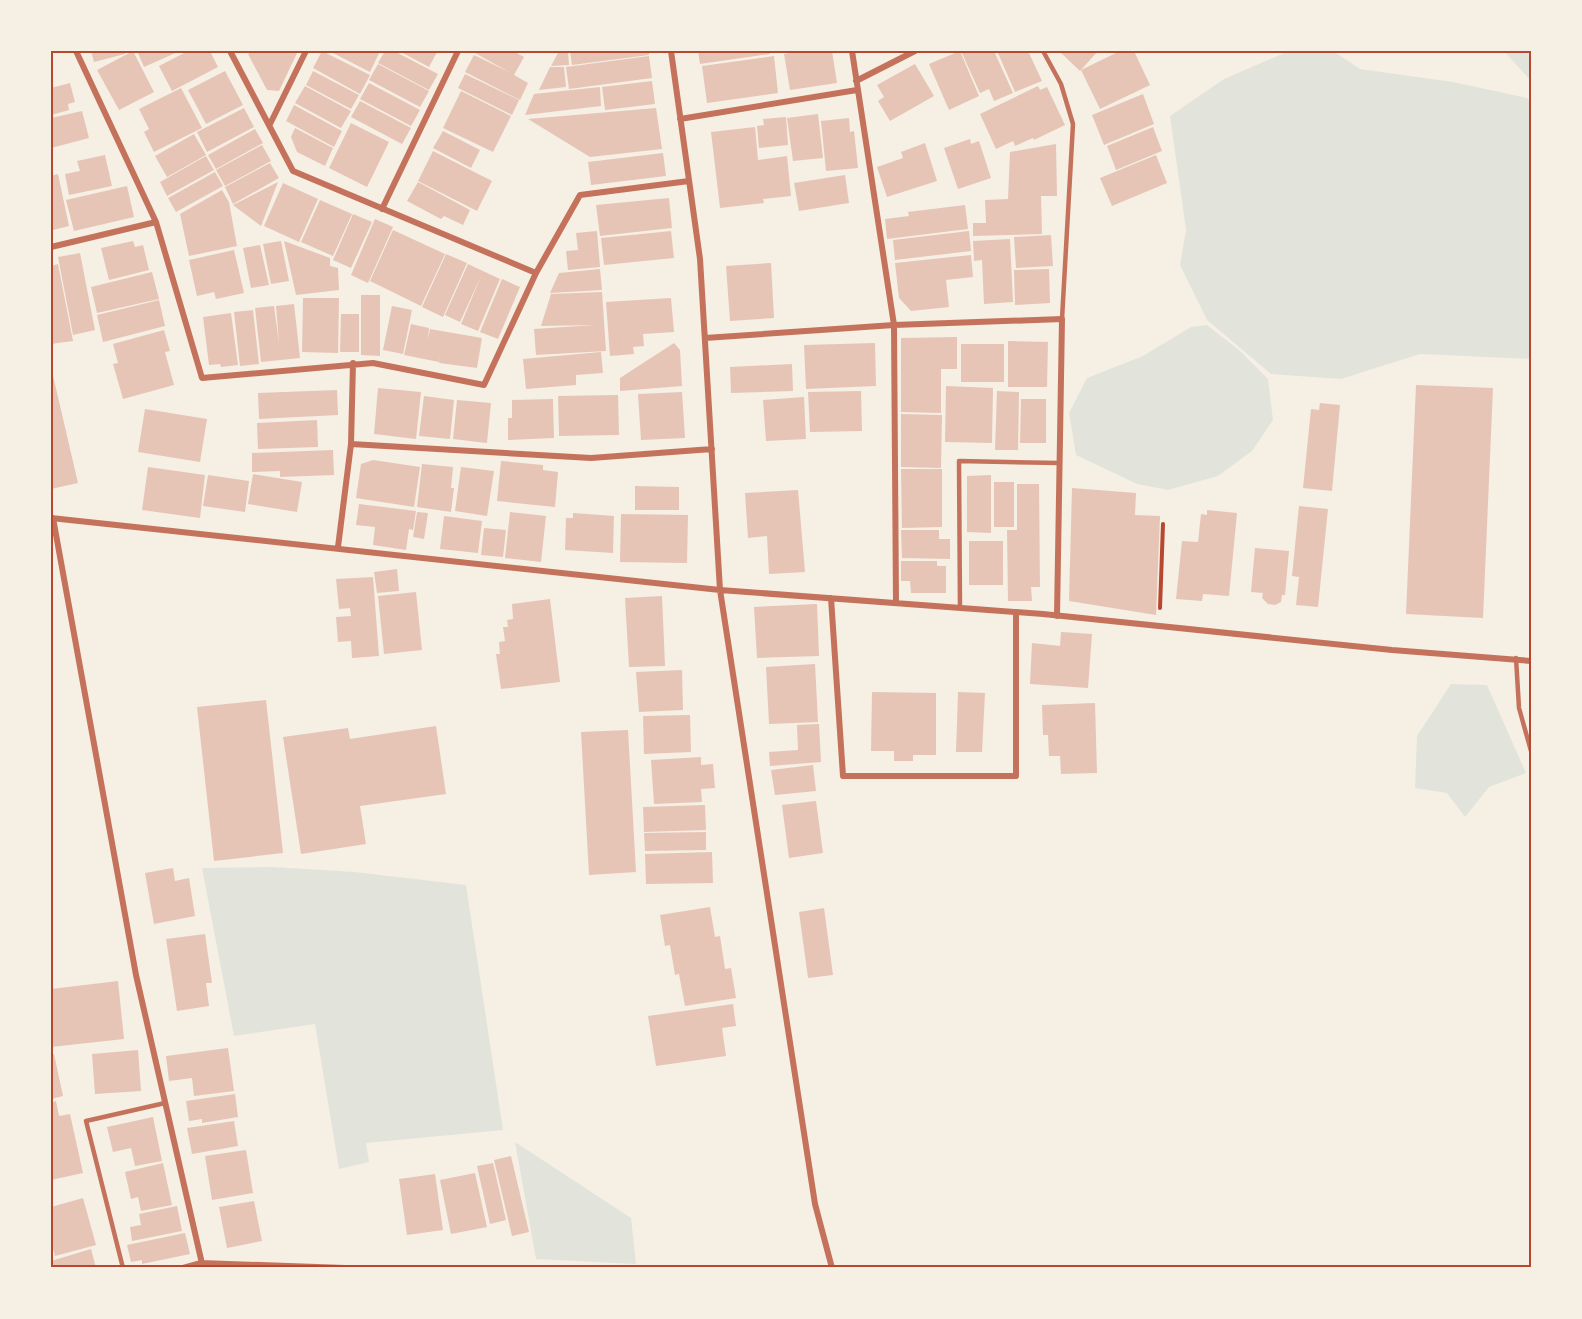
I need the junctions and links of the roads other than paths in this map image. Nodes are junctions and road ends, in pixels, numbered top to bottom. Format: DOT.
graph roads {
  1 [pos="76,51"];
  2 [pos="230,51"];
  3 [pos="306,51"];
  4 [pos="458,51"];
  5 [pos="671,51"];
  6 [pos="852,51"];
  7 [pos="915,51"];
  8 [pos="1044,51"];
  9 [pos="856,81"];
  10 [pos="858,90"];
  11 [pos="680,119"];
  12 [pos="270,124"];
  13 [pos="689,181"];
  14 [pos="382,209"];
  15 [pos="156,222"];
  16 [pos="51,247"];
  17 [pos="536,273"];
  18 [pos="1062,319"];
  19 [pos="894,325"];
  20 [pos="705,338"];
  21 [pos="352,363"];
  22 [pos="351,444"];
  23 [pos="712,449"];
  24 [pos="1059,463"];
  25 [pos="52,518"];
  26 [pos="338,547"];
  27 [pos="720,590"];
  28 [pos="831,598"];
  29 [pos="896,603"];
  30 [pos="960,608"];
  31 [pos="1016,612"];
  32 [pos="1058,616"];
  33 [pos="1516,658"];
  34 [pos="1531,661"];
  35 [pos="1531,751"];
  36 [pos="165,1103"];
  37 [pos="202,1265"];
  38 [pos="123,1268"];
  39 [pos="183,1268"];
  40 [pos="287,1268"];
  41 [pos="345,1268"];
  42 [pos="832,1268"];
  1 -- 15 [label="street"];
  2 -- 12 [label="street"];
  3 -- 12 [label="street"];
  4 -- 14 [label="street"];
  5 -- 11 [label="street"];
  6 -- 9 [label="street"];
  7 -- 9 [label="street"];
  8 -- 18 [label="lane"];
  9 -- 10 [label="street"];
  10 -- 11 [label="street"];
  10 -- 19 [label="street"];
  11 -- 13 [label="street"];
  12 -- 14 [label="street"];
  13 -- 17 [label="street"];
  13 -- 20 [label="street"];
  14 -- 17 [label="street"];
  15 -- 16 [label="street"];
  15 -- 21 [label="street"];
  17 -- 21 [label="street"];
  18 -- 19 [label="street"];
  18 -- 24 [label="street"];
  19 -- 20 [label="street"];
  19 -- 29 [label="street"];
  20 -- 23 [label="street"];
  21 -- 22 [label="street"];
  22 -- 23 [label="street"];
  22 -- 26 [label="street"];
  23 -- 27 [label="street"];
  24 -- 30 [label="lane"];
  24 -- 32 [label="street"];
  25 -- 26 [label="street"];
  25 -- 36 [label="street"];
  26 -- 27 [label="street"];
  27 -- 28 [label="street"];
  27 -- 42 [label="street"];
  28 -- 29 [label="street"];
  28 -- 31 [label="street"];
  29 -- 30 [label="street"];
  30 -- 31 [label="street"];
  31 -- 32 [label="street"];
  32 -- 33 [label="street"];
  33 -- 34 [label="street"];
  33 -- 35 [label="lane"];
  36 -- 37 [label="street"];
  36 -- 38 [label="lane"];
  37 -- 39 [label="street"];
  37 -- 40 [label="street"];
  40 -- 41 [label="street"];
}
